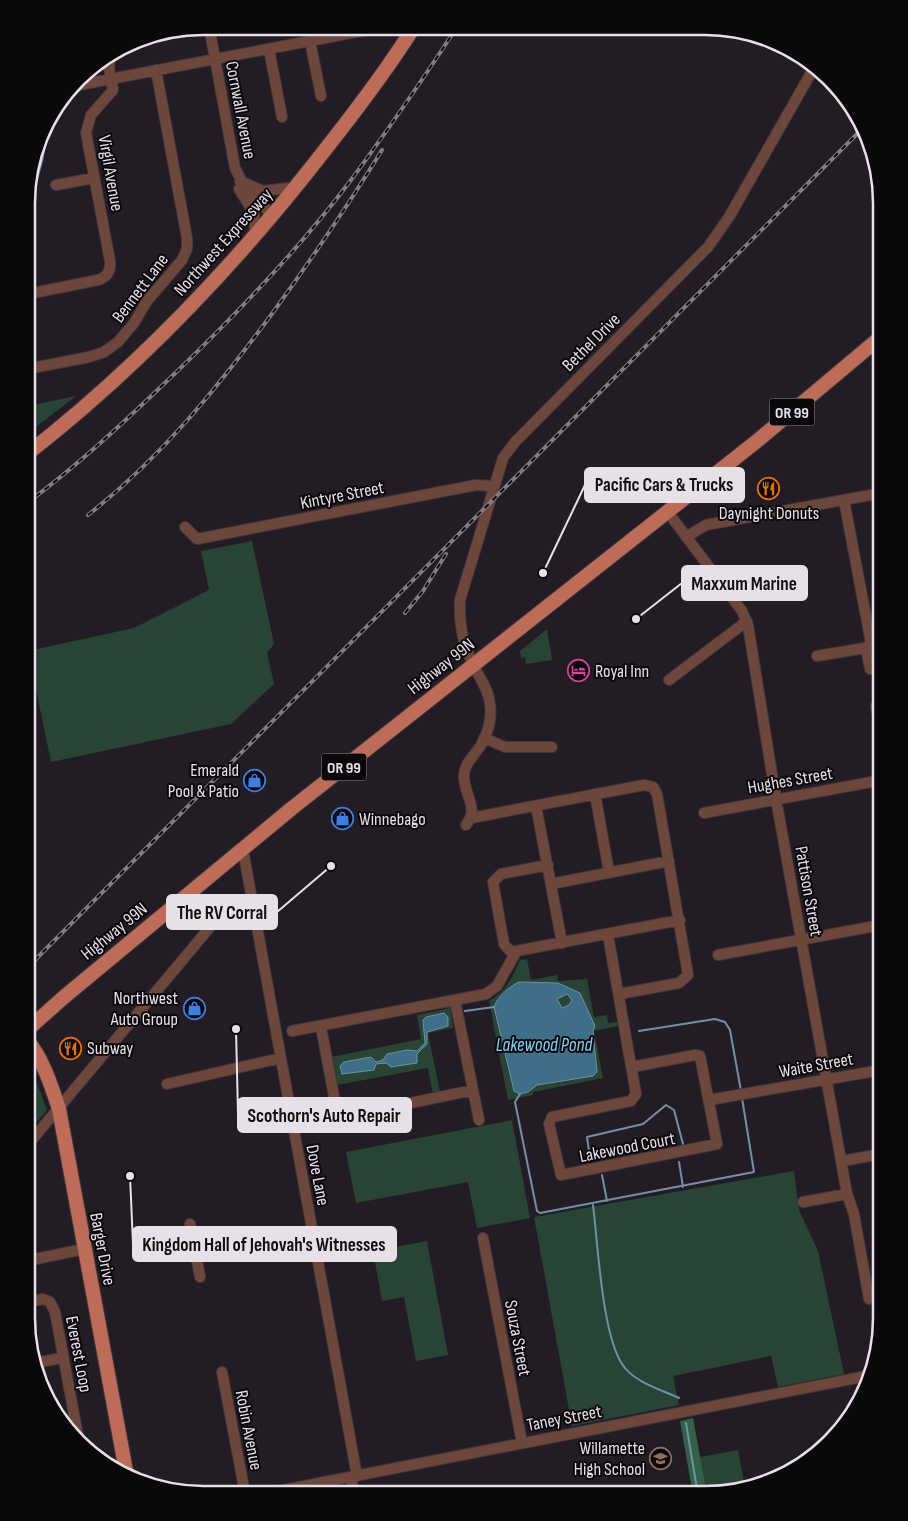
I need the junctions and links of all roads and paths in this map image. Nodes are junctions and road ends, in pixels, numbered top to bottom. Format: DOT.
graph roads {
  1 [pos="211,35"];
  2 [pos="325,35"];
  3 [pos="408,35"];
  4 [pos="310,41"];
  5 [pos="269,49"];
  6 [pos="215,59"];
  7 [pos="110,62"];
  8 [pos="156,70"];
  9 [pos="811,73"];
  10 [pos="111,78"];
  11 [pos="85,84"];
  12 [pos="321,96"];
  13 [pos="282,117"];
  14 [pos="94,178"];
  15 [pos="239,180"];
  16 [pos="56,185"];
  17 [pos="297,186"];
  18 [pos="274,216"];
  19 [pos="255,237"];
  20 [pos="35,293"];
  21 [pos="873,344"];
  22 [pos="35,368"];
  23 [pos="35,447"];
  24 [pos="494,486"];
  25 [pos="873,495"];
  26 [pos="844,500"];
  27 [pos="668,511"];
  28 [pos="185,527"];
  29 [pos="686,537"];
  30 [pos="747,621"];
  31 [pos="866,648"];
  32 [pos="817,656"];
  33 [pos="473,665"];
  34 [pos="870,669"];
  35 [pos="669,680"];
  36 [pos="484,738"];
  37 [pos="552,747"];
  38 [pos="873,782"];
  39 [pos="594,794"];
  40 [pos="776,799"];
  41 [pos="536,806"];
  42 [pos="704,813"];
  43 [pos="243,850"];
  44 [pos="669,861"];
  45 [pos="548,865"];
  46 [pos="610,872"];
  47 [pos="551,884"];
  48 [pos="252,899"];
  49 [pos="680,920"];
  50 [pos="873,927"];
  51 [pos="608,935"];
  52 [pos="801,939"];
  53 [pos="562,943"];
  54 [pos="516,952"];
  55 [pos="718,955"];
  56 [pos="619,994"];
  57 [pos="455,1001"];
  58 [pos="35,1023"];
  59 [pos="320,1026"];
  60 [pos="292,1032"];
  61 [pos="35,1050"];
  62 [pos="281,1058"];
  63 [pos="632,1067"];
  64 [pos="873,1071"];
  65 [pos="827,1079"];
  66 [pos="167,1084"];
  67 [pos="473,1090"];
  68 [pos="710,1100"];
  69 [pos="59,1109"];
  70 [pos="338,1118"];
  71 [pos="478,1120"];
  72 [pos="292,1127"];
  73 [pos="35,1137"];
  74 [pos="873,1155"];
  75 [pos="842,1161"];
  76 [pos="847,1194"];
  77 [pos="803,1202"];
  78 [pos="190,1224"];
  79 [pos="483,1238"];
  80 [pos="84,1249"];
  81 [pos="35,1258"];
  82 [pos="200,1277"];
  83 [pos="869,1299"];
  84 [pos="35,1300"];
  85 [pos="62,1358"];
  86 [pos="41,1361"];
  87 [pos="222,1372"];
  88 [pos="862,1377"];
  89 [pos="77,1428"];
  90 [pos="522,1443"];
  91 [pos="125,1467"];
  92 [pos="354,1476"];
  93 [pos="243,1486"];
  94 [pos="303,1486"];
  95 [pos="354,1486"];
  1 -- 6 [label="street, Cornwall Avenue"];
  2 -- 4 [label="street"];
  3 -- 17 [label="main road, Northwest Expressway"];
  4 -- 5 [label="street"];
  4 -- 12 [label="street"];
  5 -- 6 [label="street"];
  5 -- 13 [label="street"];
  6 -- 8 [label="street"];
  6 -- 15 [label="street, Cornwall Avenue"];
  7 -- 10 [label="street, Virgil Avenue"];
  8 -- 10 [label="street"];
  8 -- 22 [label="street, Bennett Lane"];
  9 -- 24 [label="street, Bethel Drive"];
  10 -- 11 [label="street"];
  10 -- 14 [label="street, Virgil Avenue"];
  14 -- 16 [label="street"];
  14 -- 20 [label="street, Virgil Avenue"];
  15 -- 17 [label="street"];
  15 -- 18 [label="street, Cornwall Avenue"];
  15 -- 19 [label="street"];
  17 -- 18 [label="main road, Northwest Expressway"];
  18 -- 19 [label="main road, Northwest Expressway"];
  19 -- 23 [label="main road, Northwest Expressway"];
  21 -- 27 [label="main road, Highway 99N / OR 99"];
  24 -- 28 [label="street, Kintyre Street"];
  24 -- 33 [label="street, Bethel Drive"];
  25 -- 26 [label="street"];
  26 -- 29 [label="street"];
  26 -- 31 [label="street"];
  27 -- 29 [label="street, Pattison Street"];
  27 -- 33 [label="main road, Highway 99N / OR 99"];
  29 -- 30 [label="street, Pattison Street"];
  30 -- 35 [label="street"];
  30 -- 40 [label="street, Pattison Street"];
  31 -- 32 [label="street"];
  31 -- 34 [label="street"];
  33 -- 36 [label="street"];
  33 -- 43 [label="main road, Highway 99N / OR 99"];
  36 -- 37 [label="street"];
  36 -- 41 [label="street"];
  38 -- 40 [label="street, Hughes Street"];
  39 -- 41 [label="street"];
  39 -- 44 [label="street"];
  39 -- 46 [label="street"];
  40 -- 42 [label="street, Hughes Street"];
  40 -- 52 [label="street, Pattison Street"];
  41 -- 45 [label="street"];
  43 -- 48 [label="street, Dove Lane"];
  43 -- 58 [label="main road, Highway 99N / OR 99"];
  44 -- 46 [label="street"];
  44 -- 49 [label="street"];
  45 -- 47 [label="street"];
  45 -- 54 [label="street"];
  46 -- 47 [label="street"];
  47 -- 53 [label="street"];
  48 -- 62 [label="street, Dove Lane"];
  48 -- 69 [label="street"];
  49 -- 51 [label="street"];
  49 -- 56 [label="street"];
  50 -- 52 [label="street"];
  51 -- 53 [label="street"];
  51 -- 56 [label="street, Lakewood Court"];
  52 -- 55 [label="street"];
  52 -- 65 [label="street, Pattison Street"];
  53 -- 54 [label="street"];
  54 -- 57 [label="street"];
  56 -- 63 [label="street, Lakewood Court"];
  57 -- 59 [label="street"];
  57 -- 67 [label="street"];
  59 -- 60 [label="street"];
  59 -- 70 [label="street"];
  61 -- 69 [label="main road, Barger Drive"];
  62 -- 66 [label="street"];
  62 -- 72 [label="street, Dove Lane"];
  63 -- 68 [label="street, Lakewood Court"];
  63 -- 68 [label="street, Lakewood Court"];
  64 -- 65 [label="street, Waite Street"];
  65 -- 68 [label="street, Waite Street"];
  65 -- 75 [label="street, Pattison Street"];
  67 -- 70 [label="street"];
  67 -- 71 [label="street"];
  69 -- 73 [label="street"];
  69 -- 80 [label="main road, Barger Drive"];
  70 -- 72 [label="street"];
  72 -- 92 [label="street, Dove Lane"];
  74 -- 75 [label="street"];
  75 -- 76 [label="street, Pattison Street"];
  76 -- 77 [label="street"];
  76 -- 83 [label="street, Pattison Street"];
  78 -- 82 [label="street"];
  79 -- 90 [label="street, Souza Street"];
  80 -- 81 [label="street"];
  80 -- 91 [label="main road, Barger Drive"];
  84 -- 85 [label="street, Everest Loop"];
  85 -- 86 [label="street"];
  85 -- 89 [label="street, Everest Loop"];
  87 -- 93 [label="street, Robin Avenue"];
  88 -- 90 [label="street, Taney Street"];
  90 -- 92 [label="street, Taney Street"];
  92 -- 94 [label="street, Taney Street"];
  92 -- 95 [label="street, Dove Lane"];
}
